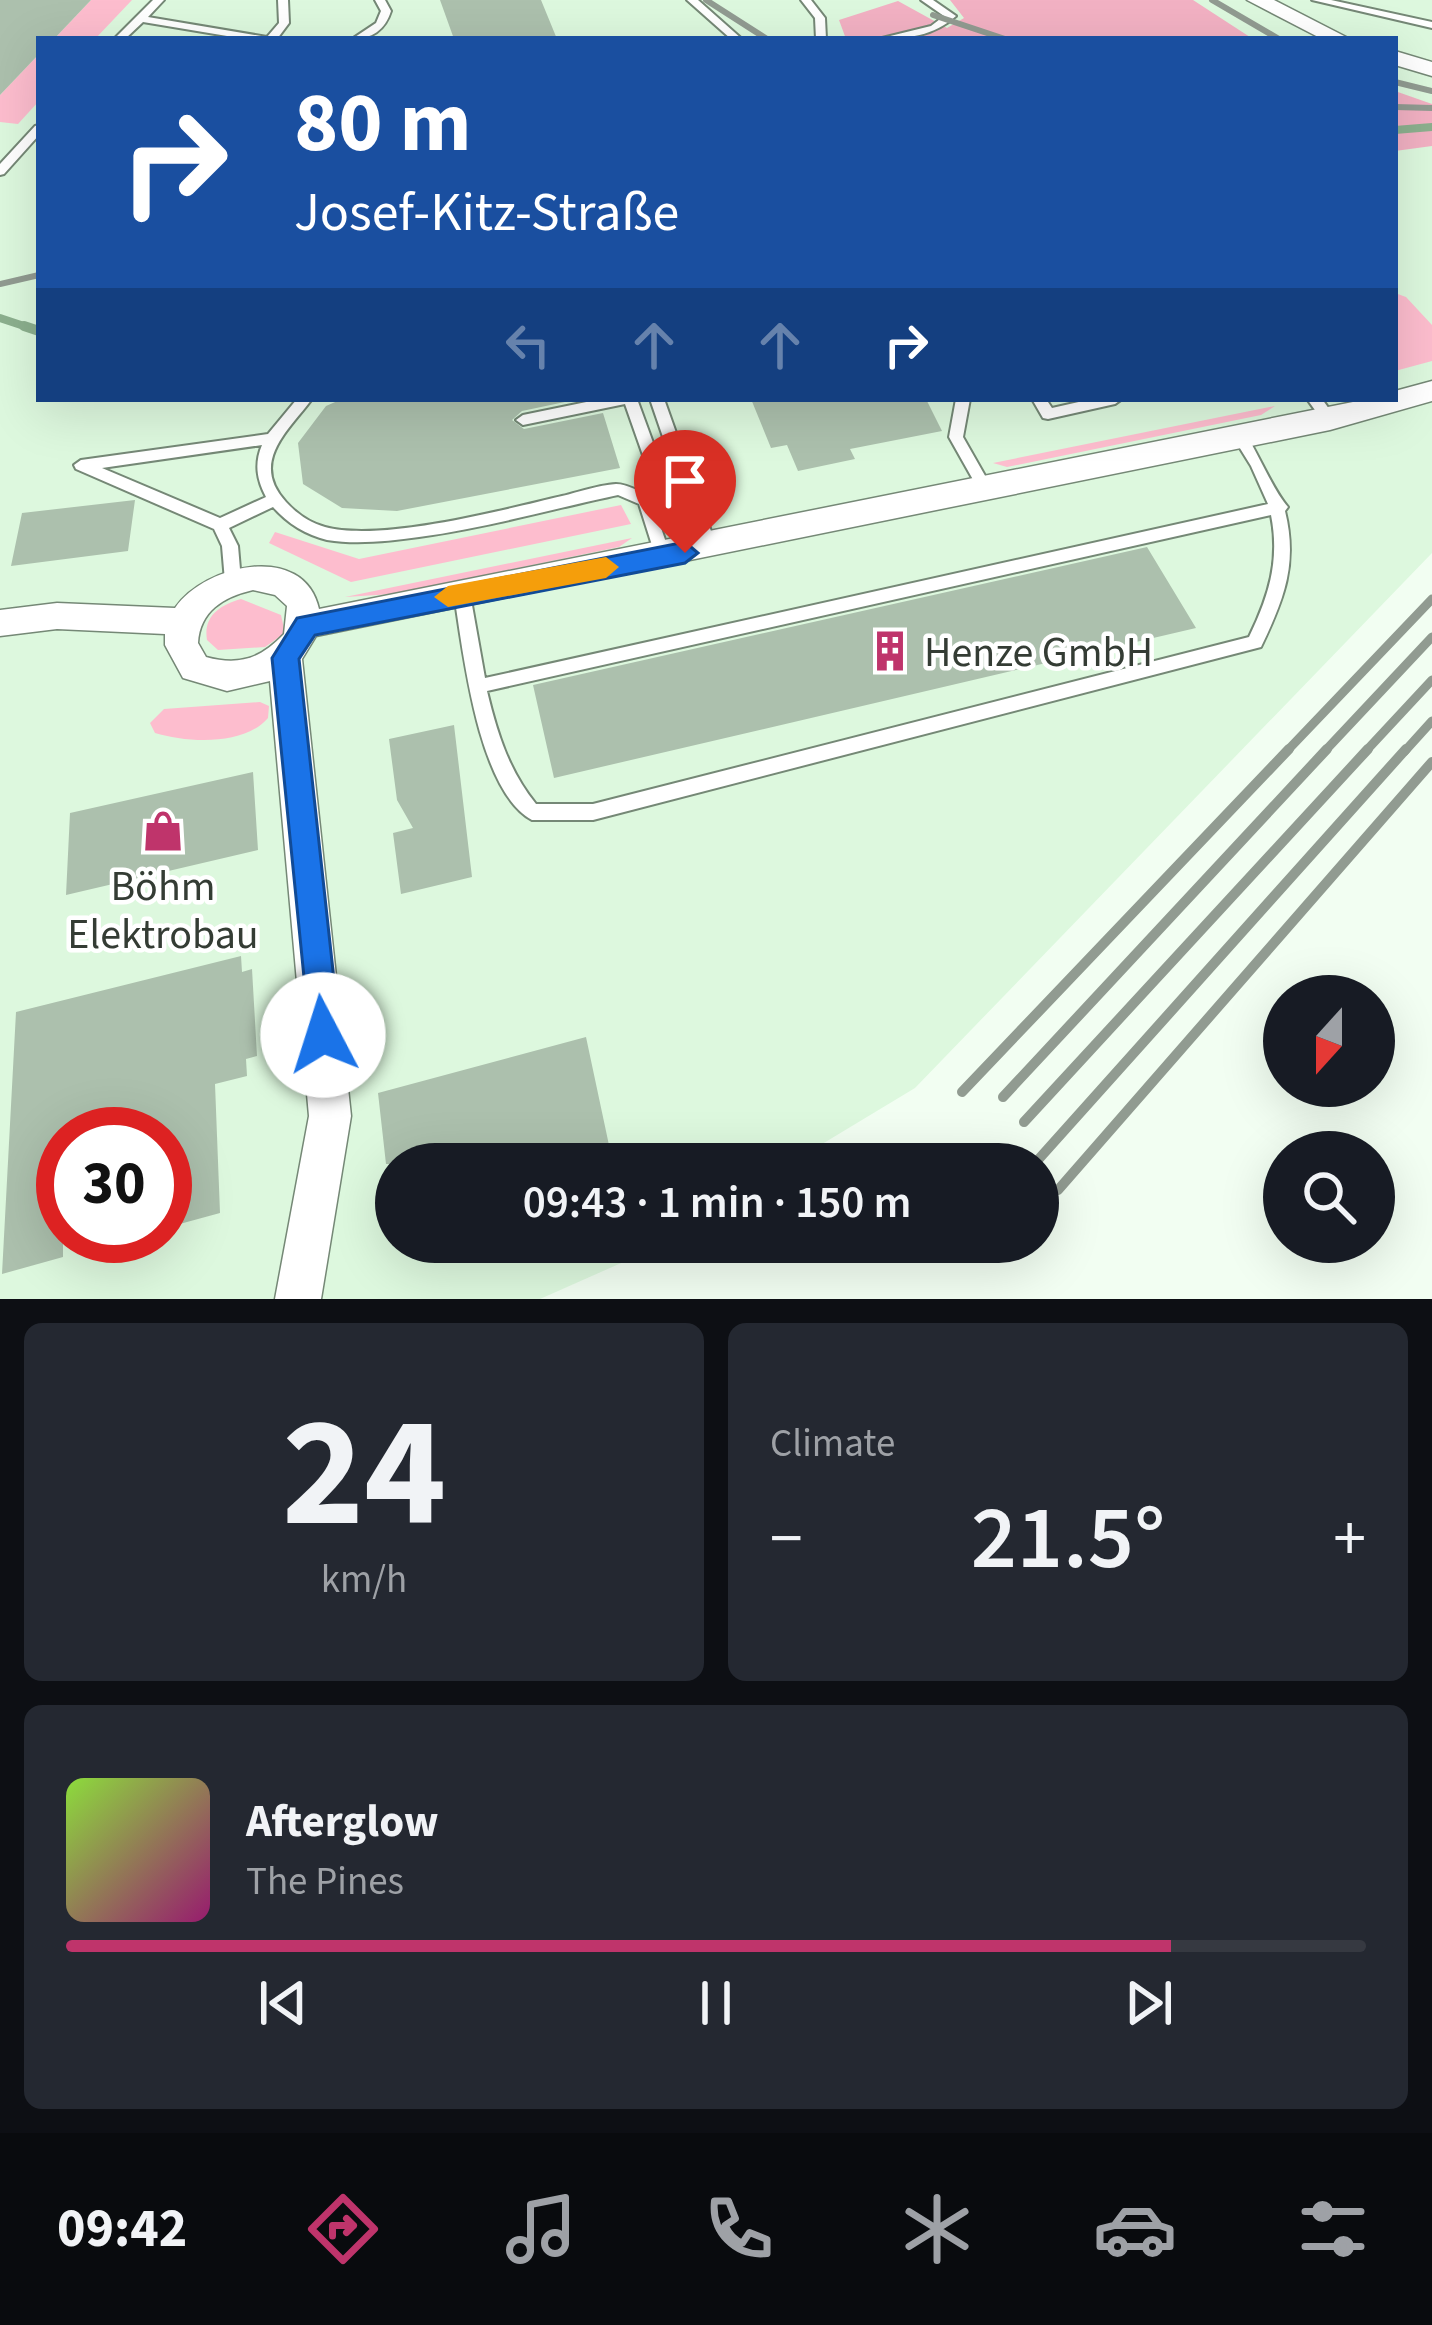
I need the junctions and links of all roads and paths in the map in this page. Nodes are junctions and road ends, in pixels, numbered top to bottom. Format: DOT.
graph roads {
  1 [pos="159,0"];
  2 [pos="283,0"];
  3 [pos="380,0"];
  4 [pos="692,0"];
  5 [pos="806,0"];
  6 [pos="926,0"];
  7 [pos="1257,0"];
  8 [pos="1317,0"];
  9 [pos="138,18"];
  10 [pos="1432,26"];
  11 [pos="122,36"];
  12 [pos="249,36"];
  13 [pos="270,36"];
  14 [pos="362,36"];
  15 [pos="734,36"];
  16 [pos="821,36"];
  17 [pos="897,36"];
  18 [pos="1333,36"];
  19 [pos="1398,59"];
  20 [pos="1432,69"];
  21 [pos="36,131"];
  22 [pos="0,144"];
  23 [pos="22,146"];
  24 [pos="0,171"];
  25 [pos="1432,391"];
  26 [pos="1398,397"];
  27 [pos="302,402"];
  28 [pos="613,402"];
  29 [pos="629,402"];
  30 [pos="658,402"];
  31 [pos="962,402"];
  32 [pos="1041,402"];
  33 [pos="1102,402"];
  34 [pos="1365,402"];
  35 [pos="1322,409"];
  36 [pos="523,420"];
  37 [pos="1240,436"];
  38 [pos="267,440"];
  39 [pos="985,488"];
  40 [pos="274,500"];
  41 [pos="1280,507"];
  42 [pos="220,525"];
  43 [pos="686,552"];
  44 [pos="233,581"];
  45 [pos="462,594"];
  46 [pos="184,622"];
  47 [pos="0,623"];
  48 [pos="296,642"];
  49 [pos="479,686"];
  50 [pos="298,1299"];
  1 -- 9 [label="lane"];
  2 -- 13 [label="lane"];
  3 -- 14 [label="lane"];
  4 -- 15 [label="lane"];
  5 -- 16 [label="lane"];
  6 -- 17 [label="lane"];
  7 -- 18 [label="street"];
  8 -- 10 [label="lane"];
  9 -- 11 [label="lane"];
  9 -- 12 [label="lane"];
  19 -- 20 [label="street"];
  21 -- 23 [label="lane"];
  22 -- 23 [label="lane"];
  23 -- 24 [label="lane"];
  25 -- 26 [label="street"];
  27 -- 38 [label="lane"];
  28 -- 36 [label="lane"];
  29 -- 43 [label="lane"];
  30 -- 43 [label="lane"];
  31 -- 39 [label="lane"];
  32 -- 33 [label="lane"];
  34 -- 35 [label="street"];
  35 -- 37 [label="street"];
  37 -- 39 [label="street"];
  37 -- 41 [label="lane"];
  38 -- 40 [label="lane"];
  38 -- 42 [label="lane"];
  39 -- 43 [label="street"];
  40 -- 42 [label="lane"];
  40 -- 43 [label="lane"];
  41 -- 49 [label="lane"];
  41 -- 49 [label="lane"];
  42 -- 44 [label="lane"];
  43 -- 45 [label="street"];
  44 -- 46 [label="street"];
  44 -- 48 [label="street"];
  45 -- 48 [label="street"];
  45 -- 49 [label="lane"];
  46 -- 47 [label="street"];
  46 -- 48 [label="street"];
  48 -- 50 [label="street"];
}
